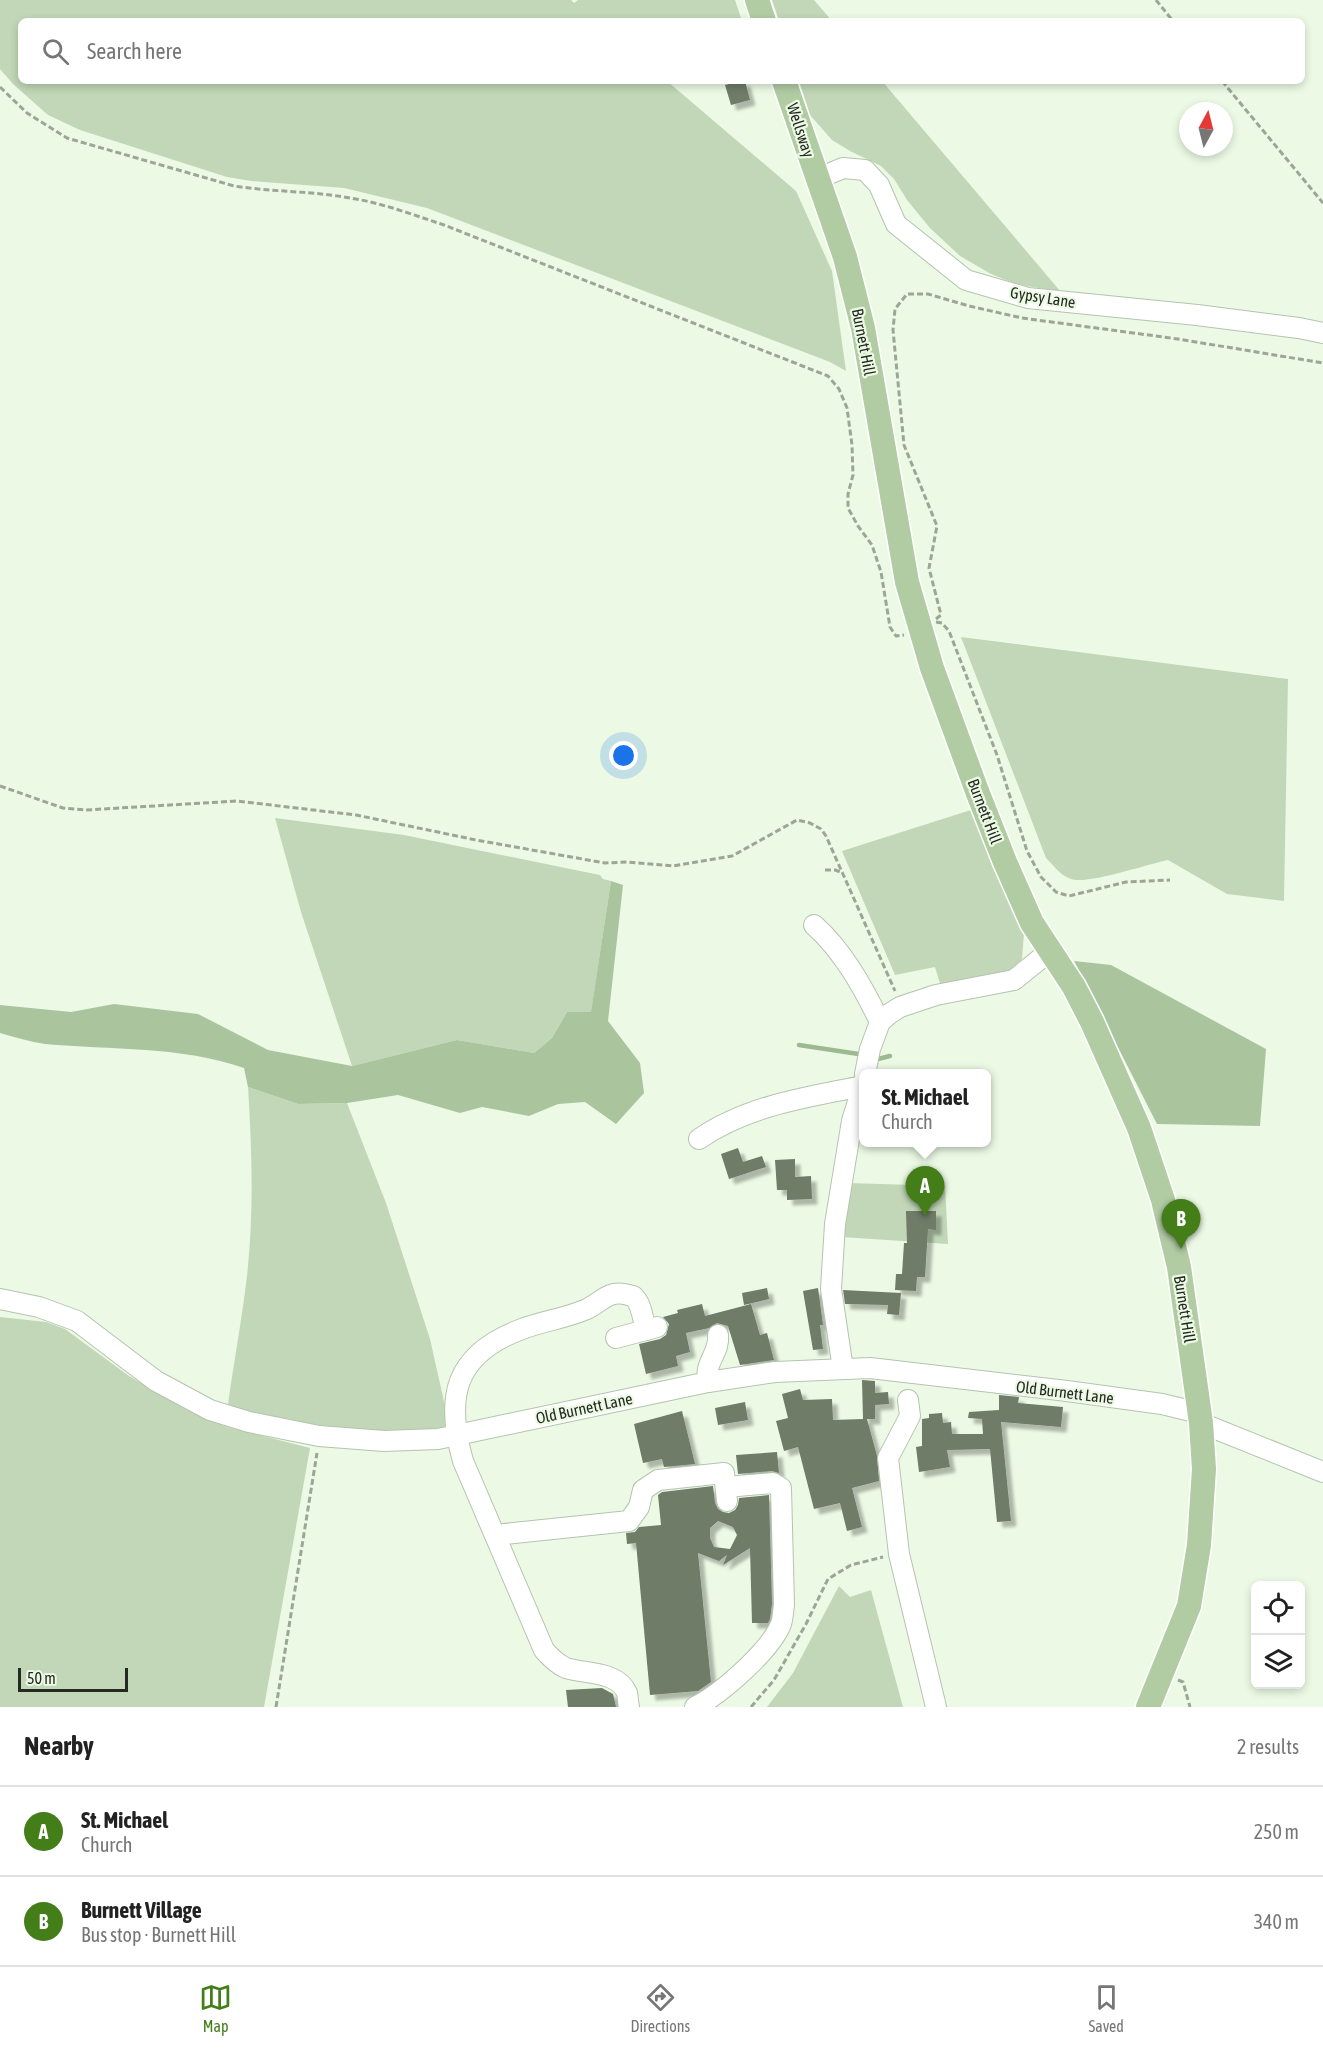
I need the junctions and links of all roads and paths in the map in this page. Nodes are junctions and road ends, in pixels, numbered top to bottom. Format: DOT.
graph roads {
  1 [pos="758,0"];
  2 [pos="1156,0"];
  3 [pos="763,18"];
  4 [pos="1171,18"];
  5 [pos="785,84"];
  6 [pos="1224,84"];
  7 [pos="0,87"];
  8 [pos="817,179"];
  9 [pos="1323,203"];
  10 [pos="1323,333"];
  11 [pos="1323,363"];
  12 [pos="927,625"];
  13 [pos="0,786"];
  14 [pos="825,870"];
  15 [pos="844,873"];
  16 [pos="1170,880"];
  17 [pos="814,925"];
  18 [pos="1050,951"];
  19 [pos="900,1007"];
  20 [pos="880,1022"];
  21 [pos="866,1069"];
  22 [pos="859,1081"];
  23 [pos="859,1097"];
  24 [pos="699,1139"];
  25 [pos="0,1299"];
  26 [pos="718,1335"];
  27 [pos="616,1338"];
  28 [pos="843,1370"];
  29 [pos="708,1382"];
  30 [pos="908,1400"];
  31 [pos="1200,1418"];
  32 [pos="319,1436"];
  33 [pos="456,1436"];
  34 [pos="1323,1472"];
  35 [pos="495,1535"];
  36 [pos="899,1554"];
  37 [pos="1163,1674"];
  38 [pos="276,1707"];
  39 [pos="629,1707"];
  40 [pos="695,1707"];
  41 [pos="752,1707"];
  42 [pos="936,1707"];
  43 [pos="1148,1707"];
  44 [pos="1190,1707"];
  1 -- 3 [label="main road"];
  2 -- 4 [label="path"];
  5 -- 8 [label="main road, Wellsway"];
  6 -- 9 [label="path"];
  7 -- 12 [label="path"];
  8 -- 10 [label="street, Gypsy Lane"];
  8 -- 12 [label="main road, Burnett Hill"];
  11 -- 12 [label="path"];
  12 -- 16 [label="path"];
  12 -- 18 [label="main road, Burnett Hill"];
  13 -- 15 [label="path"];
  14 -- 15 [label="path"];
  15 -- 19 [label="path"];
  17 -- 20 [label="street"];
  18 -- 19 [label="street"];
  18 -- 31 [label="main road, Burnett Hill"];
  19 -- 20 [label="street"];
  20 -- 21 [label="street"];
  22 -- 24 [label="street"];
  23 -- 28 [label="street"];
  25 -- 32 [label="street, Old Burnett Lane"];
  26 -- 29 [label="street"];
  27 -- 33 [label="street"];
  28 -- 29 [label="street, Old Burnett Lane"];
  28 -- 31 [label="street, Old Burnett Lane"];
  29 -- 33 [label="street, Old Burnett Lane"];
  30 -- 36 [label="street"];
  31 -- 34 [label="street, Old Burnett Lane"];
  31 -- 37 [label="main road, Burnett Hill"];
  32 -- 33 [label="street, Old Burnett Lane"];
  32 -- 38 [label="path"];
  33 -- 35 [label="street"];
  35 -- 39 [label="street"];
  35 -- 40 [label="street"];
  36 -- 41 [label="path"];
  36 -- 42 [label="street"];
  37 -- 43 [label="main road, Burnett Hill"];
  37 -- 44 [label="path"];
}
